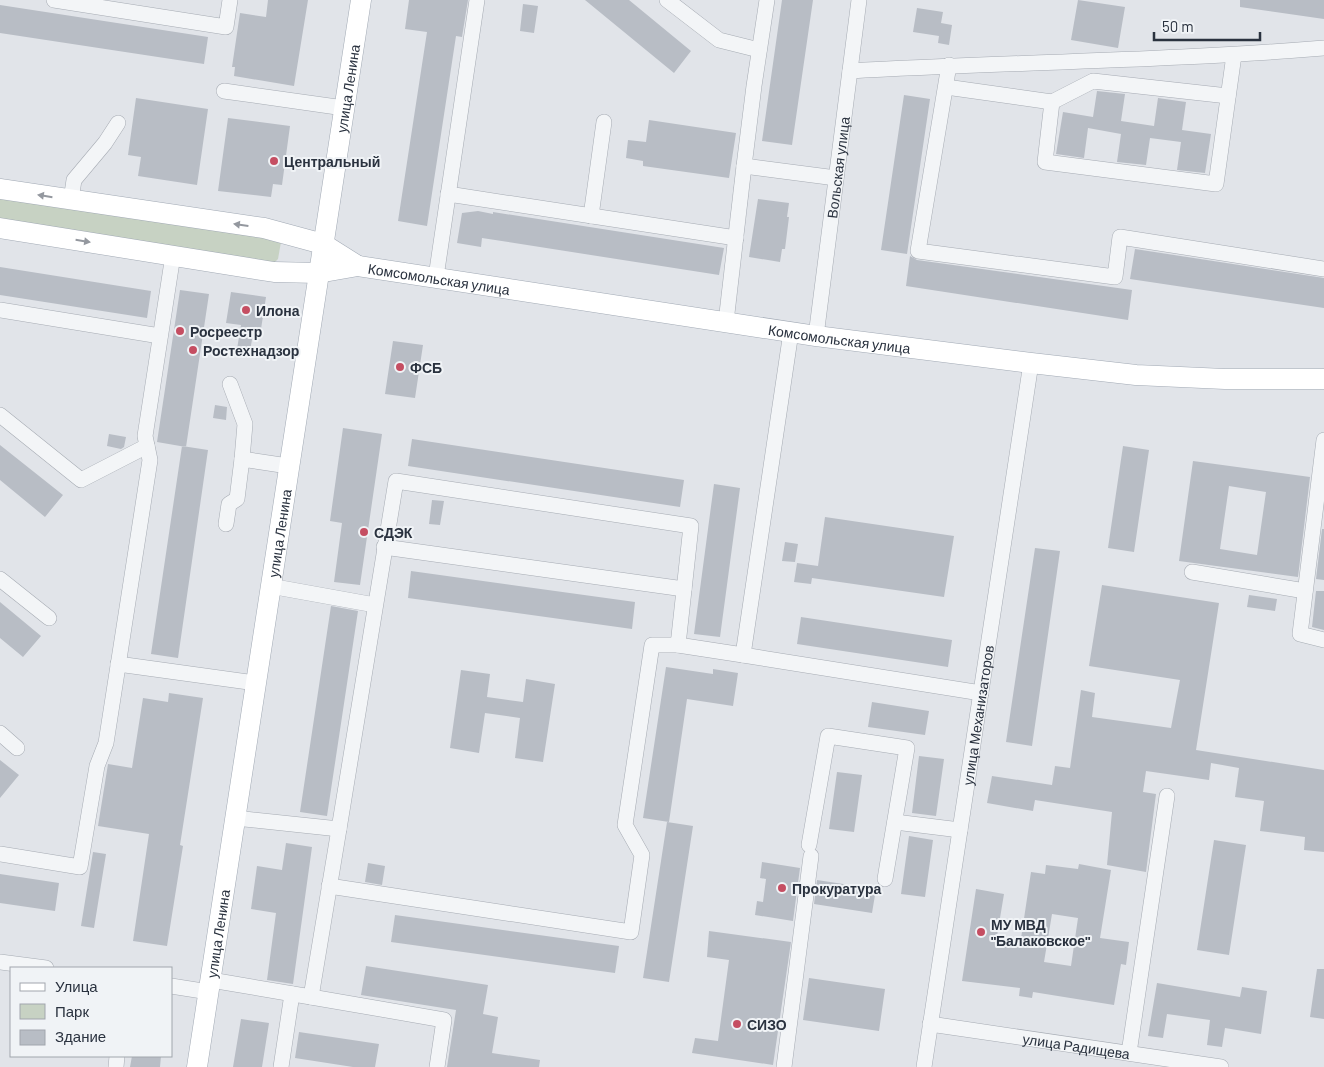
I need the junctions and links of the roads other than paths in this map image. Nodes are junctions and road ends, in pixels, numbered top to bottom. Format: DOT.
graph roads {
  1 [pos="54,0"];
  2 [pos="230,0"];
  3 [pos="361,0"];
  4 [pos="477,0"];
  5 [pos="667,0"];
  6 [pos="767,0"];
  7 [pos="859,0"];
  8 [pos="1324,48"];
  9 [pos="759,50"];
  10 [pos="1234,55"];
  11 [pos="949,65"];
  12 [pos="850,71"];
  13 [pos="946,87"];
  14 [pos="224,91"];
  15 [pos="1228,96"];
  16 [pos="1052,102"];
  17 [pos="344,108"];
  18 [pos="604,122"];
  19 [pos="118,123"];
  20 [pos="744,166"];
  21 [pos="836,178"];
  22 [pos="0,189"];
  23 [pos="448,194"];
  24 [pos="71,200"];
  25 [pos="591,216"];
  26 [pos="0,228"];
  27 [pos="736,238"];
  28 [pos="323,244"];
  29 [pos="172,256"];
  30 [pos="358,266"];
  31 [pos="1324,269"];
  32 [pos="318,273"];
  33 [pos="436,278"];
  34 [pos="0,310"];
  35 [pos="726,322"];
  36 [pos="791,332"];
  37 [pos="160,336"];
  38 [pos="816,336"];
  39 [pos="1031,363"];
  40 [pos="1324,379"];
  41 [pos="230,384"];
  42 [pos="0,415"];
  43 [pos="1324,440"];
  44 [pos="147,446"];
  45 [pos="242,459"];
  46 [pos="288,466"];
  47 [pos="226,524"];
  48 [pos="384,548"];
  49 [pos="1192,572"];
  50 [pos="0,578"];
  51 [pos="270,586"];
  52 [pos="684,589"];
  53 [pos="1305,591"];
  54 [pos="375,605"];
  55 [pos="49,618"];
  56 [pos="1324,640"];
  57 [pos="678,645"];
  58 [pos="743,655"];
  59 [pos="118,664"];
  60 [pos="256,683"];
  61 [pos="981,693"];
  62 [pos="0,733"];
  63 [pos="17,748"];
  64 [pos="1167,796"];
  65 [pos="236,818"];
  66 [pos="895,822"];
  67 [pos="339,829"];
  68 [pos="960,830"];
  69 [pos="0,854"];
  70 [pos="885,880"];
  71 [pos="329,886"];
  72 [pos="0,962"];
  73 [pos="38,967"];
  74 [pos="172,986"];
  75 [pos="210,986"];
  76 [pos="292,994"];
  77 [pos="311,997"];
  78 [pos="930,1024"];
  79 [pos="1129,1053"];
  80 [pos="197,1067"];
  81 [pos="281,1067"];
  82 [pos="437,1067"];
  83 [pos="784,1067"];
  84 [pos="924,1067"];
  85 [pos="1221,1067"];
  1 -- 2 [label="street"];
  3 -- 17 [label="main road, улица Ленина"];
  4 -- 23 [label="street"];
  5 -- 9 [label="street"];
  6 -- 9 [label="street"];
  7 -- 12 [label="street, Вольская улица"];
  8 -- 10 [label="street"];
  9 -- 20 [label="street"];
  10 -- 11 [label="street"];
  10 -- 15 [label="street"];
  11 -- 12 [label="street"];
  11 -- 13 [label="street"];
  12 -- 21 [label="street, Вольская улица"];
  13 -- 16 [label="street"];
  13 -- 31 [label="street"];
  14 -- 17 [label="street"];
  15 -- 16 [label="street"];
  15 -- 16 [label="street"];
  17 -- 28 [label="main road, улица Ленина"];
  18 -- 25 [label="street"];
  19 -- 24 [label="street"];
  20 -- 21 [label="street"];
  20 -- 27 [label="street"];
  21 -- 38 [label="street, Вольская улица"];
  24 -- 22 [label="main road, Комсомольская улица, one-way"];
  23 -- 25 [label="street"];
  23 -- 33 [label="street"];
  28 -- 24 [label="main road, Комсомольская улица, one-way"];
  25 -- 27 [label="street"];
  26 -- 29 [label="main road, Комсомольская улица, one-way"];
  27 -- 35 [label="street"];
  28 -- 30 [label="main road, Комсомольская улица"];
  28 -- 32 [label="main road, улица Ленина"];
  29 -- 32 [label="main road, Комсомольская улица"];
  29 -- 37 [label="street"];
  30 -- 32 [label="main road, Комсомольская улица"];
  30 -- 33 [label="main road, Комсомольская улица"];
  32 -- 46 [label="main road, улица Ленина"];
  33 -- 35 [label="main road, Комсомольская улица"];
  34 -- 37 [label="street"];
  35 -- 36 [label="main road, Комсомольская улица"];
  36 -- 38 [label="main road, Комсомольская улица"];
  36 -- 58 [label="street"];
  37 -- 44 [label="street"];
  38 -- 39 [label="main road, Комсомольская улица"];
  39 -- 40 [label="main road, Комсомольская улица"];
  39 -- 61 [label="street, улица Механизаторов"];
  41 -- 45 [label="street"];
  42 -- 44 [label="street"];
  43 -- 53 [label="street"];
  44 -- 59 [label="street"];
  45 -- 46 [label="street"];
  45 -- 47 [label="street"];
  46 -- 51 [label="main road, улица Ленина"];
  48 -- 52 [label="street"];
  48 -- 52 [label="street"];
  48 -- 54 [label="street"];
  49 -- 53 [label="street"];
  50 -- 55 [label="street"];
  51 -- 54 [label="street"];
  51 -- 60 [label="main road, улица Ленина"];
  52 -- 57 [label="street"];
  53 -- 56 [label="street"];
  54 -- 67 [label="street"];
  57 -- 58 [label="street"];
  57 -- 71 [label="street"];
  58 -- 61 [label="street"];
  59 -- 60 [label="street"];
  59 -- 69 [label="street"];
  60 -- 65 [label="main road, улица Ленина"];
  61 -- 68 [label="street, улица Механизаторов"];
  62 -- 63 [label="street"];
  64 -- 79 [label="street"];
  65 -- 67 [label="street"];
  65 -- 75 [label="main road, улица Ленина"];
  66 -- 68 [label="street"];
  66 -- 70 [label="street"];
  66 -- 83 [label="street"];
  67 -- 71 [label="street"];
  68 -- 78 [label="street, улица Механизаторов"];
  71 -- 77 [label="street"];
  72 -- 73 [label="street"];
  74 -- 75 [label="street"];
  75 -- 76 [label="street"];
  75 -- 80 [label="main road, улица Ленина"];
  76 -- 77 [label="street"];
  76 -- 81 [label="street"];
  77 -- 82 [label="street"];
  78 -- 79 [label="street, улица Радищева"];
  78 -- 84 [label="street, улица Механизаторов"];
  79 -- 85 [label="street, улица Радищева"];
}
